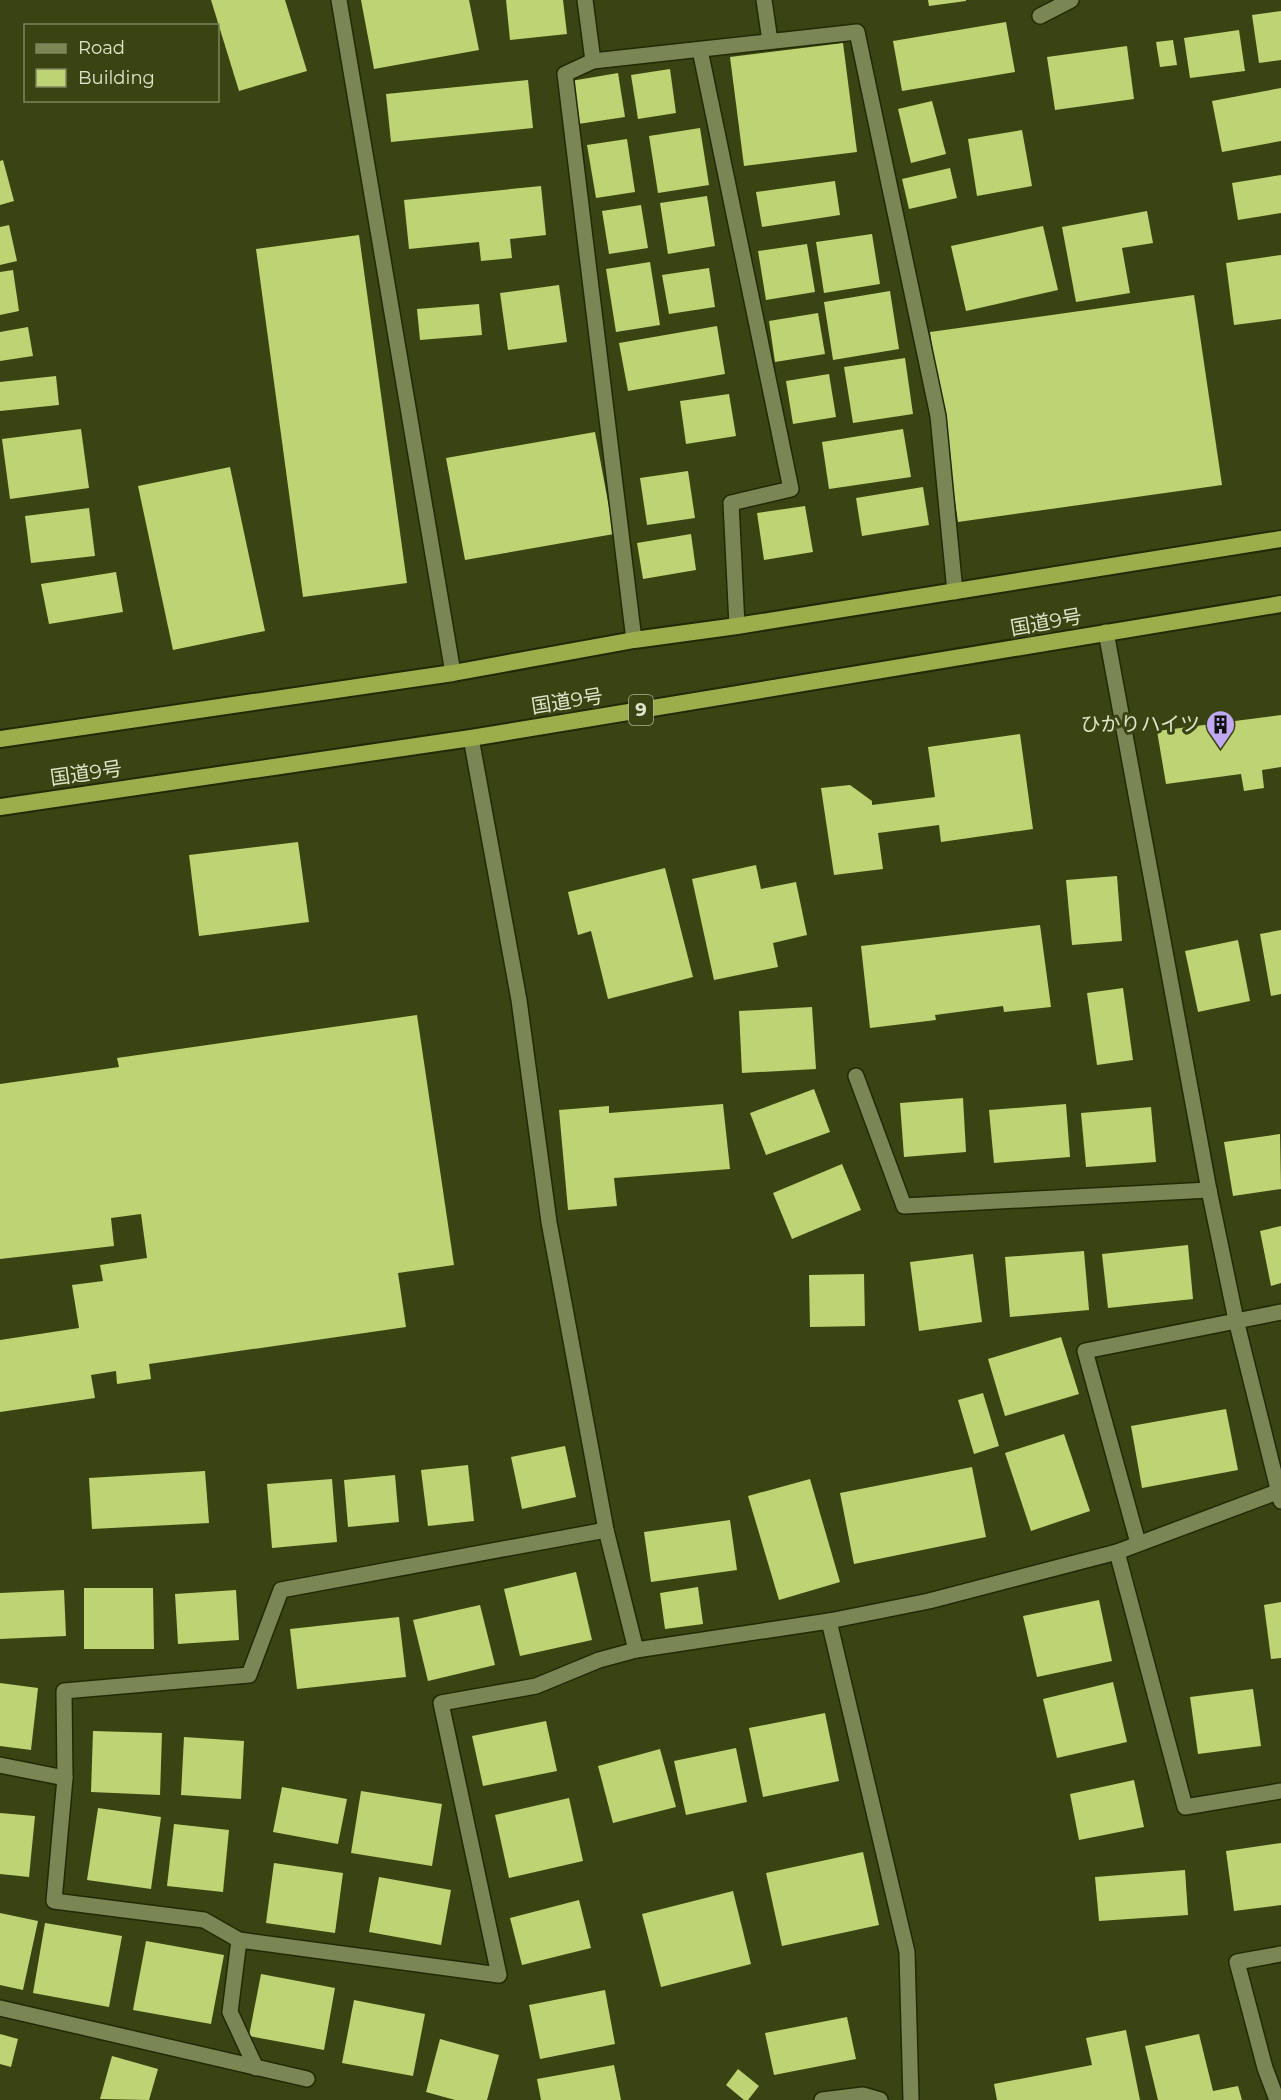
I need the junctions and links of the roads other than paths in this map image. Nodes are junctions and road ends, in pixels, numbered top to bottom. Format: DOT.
graph roads {
  1 [pos="339,0"];
  2 [pos="585,0"];
  3 [pos="764,0"];
  4 [pos="1071,0"];
  5 [pos="1040,16"];
  6 [pos="770,41"];
  7 [pos="700,50"];
  8 [pos="593,61"];
  9 [pos="1281,539"];
  10 [pos="955,592"];
  11 [pos="1281,604"];
  12 [pos="737,626"];
  13 [pos="1106,632"];
  14 [pos="634,640"];
  15 [pos="453,673"];
  16 [pos="471,738"];
  17 [pos="0,739"];
  18 [pos="0,807"];
  19 [pos="856,1076"];
  20 [pos="1209,1190"];
  21 [pos="1281,1312"];
  22 [pos="1236,1320"];
  23 [pos="1279,1497"];
  24 [pos="606,1530"];
  25 [pos="1138,1543"];
  26 [pos="1117,1552"];
  27 [pos="829,1621"];
  28 [pos="636,1650"];
  29 [pos="0,1766"];
  30 [pos="65,1778"];
  31 [pos="1281,1791"];
  32 [pos="239,1940"];
  33 [pos="1281,1954"];
  34 [pos="0,2008"];
  35 [pos="256,2068"];
  36 [pos="307,2079"];
  37 [pos="822,2100"];
  38 [pos="880,2100"];
  39 [pos="911,2100"];
  40 [pos="1277,2100"];
  1 -- 15 [label="street"];
  2 -- 8 [label="street"];
  3 -- 6 [label="street"];
  4 -- 5 [label="street"];
  6 -- 7 [label="street"];
  6 -- 10 [label="street"];
  7 -- 8 [label="street"];
  7 -- 12 [label="street"];
  8 -- 14 [label="street"];
  9 -- 10 [label="highway"];
  10 -- 12 [label="highway"];
  11 -- 13 [label="highway, 国道9号 / 9"];
  12 -- 14 [label="highway"];
  13 -- 16 [label="highway, 国道9号 / 9"];
  13 -- 20 [label="street"];
  14 -- 15 [label="highway"];
  15 -- 17 [label="highway"];
  16 -- 18 [label="highway, 国道9号 / 9"];
  16 -- 24 [label="street"];
  19 -- 20 [label="street"];
  20 -- 22 [label="street"];
  21 -- 22 [label="street"];
  22 -- 23 [label="street"];
  22 -- 25 [label="street"];
  23 -- 25 [label="street"];
  24 -- 28 [label="street"];
  24 -- 30 [label="street"];
  25 -- 26 [label="street"];
  26 -- 27 [label="street"];
  26 -- 31 [label="street"];
  27 -- 28 [label="street"];
  27 -- 39 [label="street"];
  28 -- 32 [label="street"];
  29 -- 30 [label="street"];
  30 -- 32 [label="street"];
  32 -- 35 [label="street"];
  33 -- 40 [label="street"];
  34 -- 35 [label="street"];
  35 -- 36 [label="street"];
  37 -- 38 [label="street"];
}
